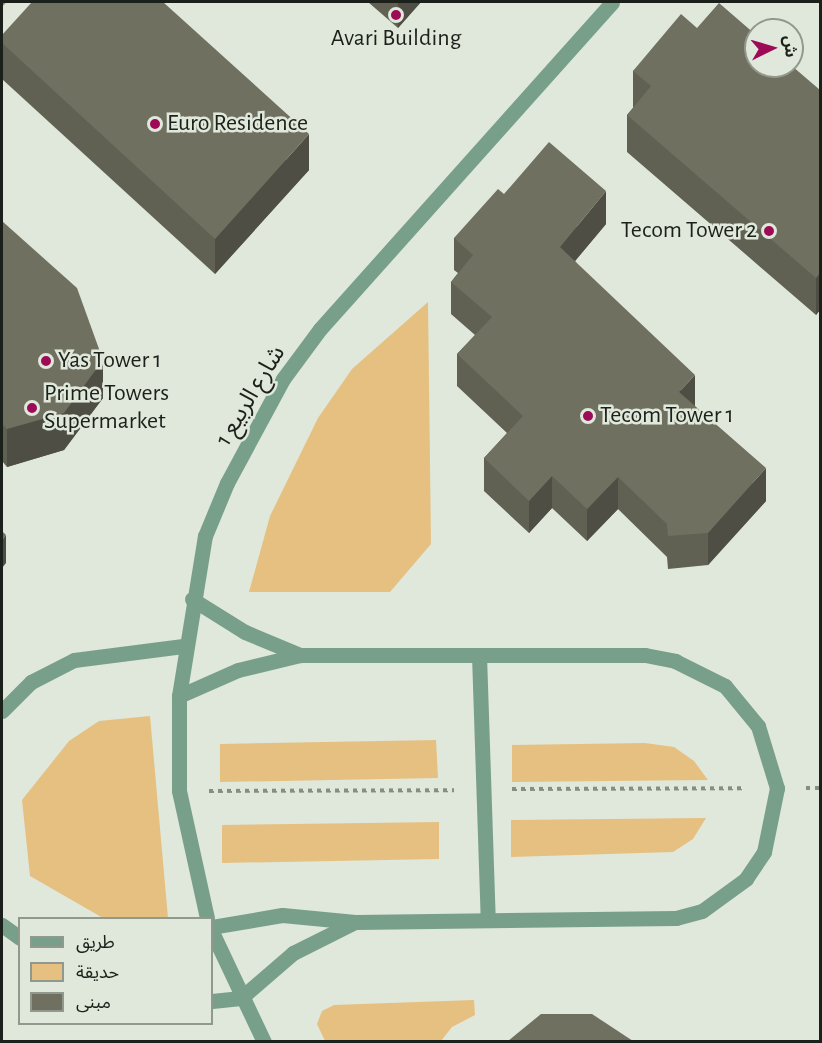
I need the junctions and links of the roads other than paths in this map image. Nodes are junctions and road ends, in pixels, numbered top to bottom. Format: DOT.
graph roads {
  1 [pos="612,2"];
  2 [pos="192,598"];
  3 [pos="183,646"];
  4 [pos="478,655"];
  5 [pos="300,656"];
  6 [pos="179,696"];
  7 [pos="2,711"];
  8 [pos="207,917"];
  9 [pos="488,920"];
  10 [pos="355,922"];
  11 [pos="2,925"];
  12 [pos="213,927"];
  13 [pos="213,934"];
  14 [pos="18,937"];
  15 [pos="241,998"];
  16 [pos="213,1000"];
  17 [pos="264,1041"];
  1 -- 2 [label="street, شارع الربيع 1"];
  2 -- 3 [label="street, شارع الربيع 1"];
  2 -- 5 [label="street"];
  3 -- 6 [label="street, شارع الربيع 1"];
  3 -- 7 [label="street"];
  4 -- 5 [label="street"];
  4 -- 9 [label="street"];
  4 -- 9 [label="street"];
  5 -- 6 [label="street"];
  6 -- 8 [label="street, شارع الربيع 1"];
  9 -- 10 [label="street"];
  10 -- 12 [label="street"];
  10 -- 15 [label="street"];
  11 -- 14 [label="street"];
  13 -- 15 [label="street"];
  15 -- 16 [label="street"];
  15 -- 17 [label="street"];
}
